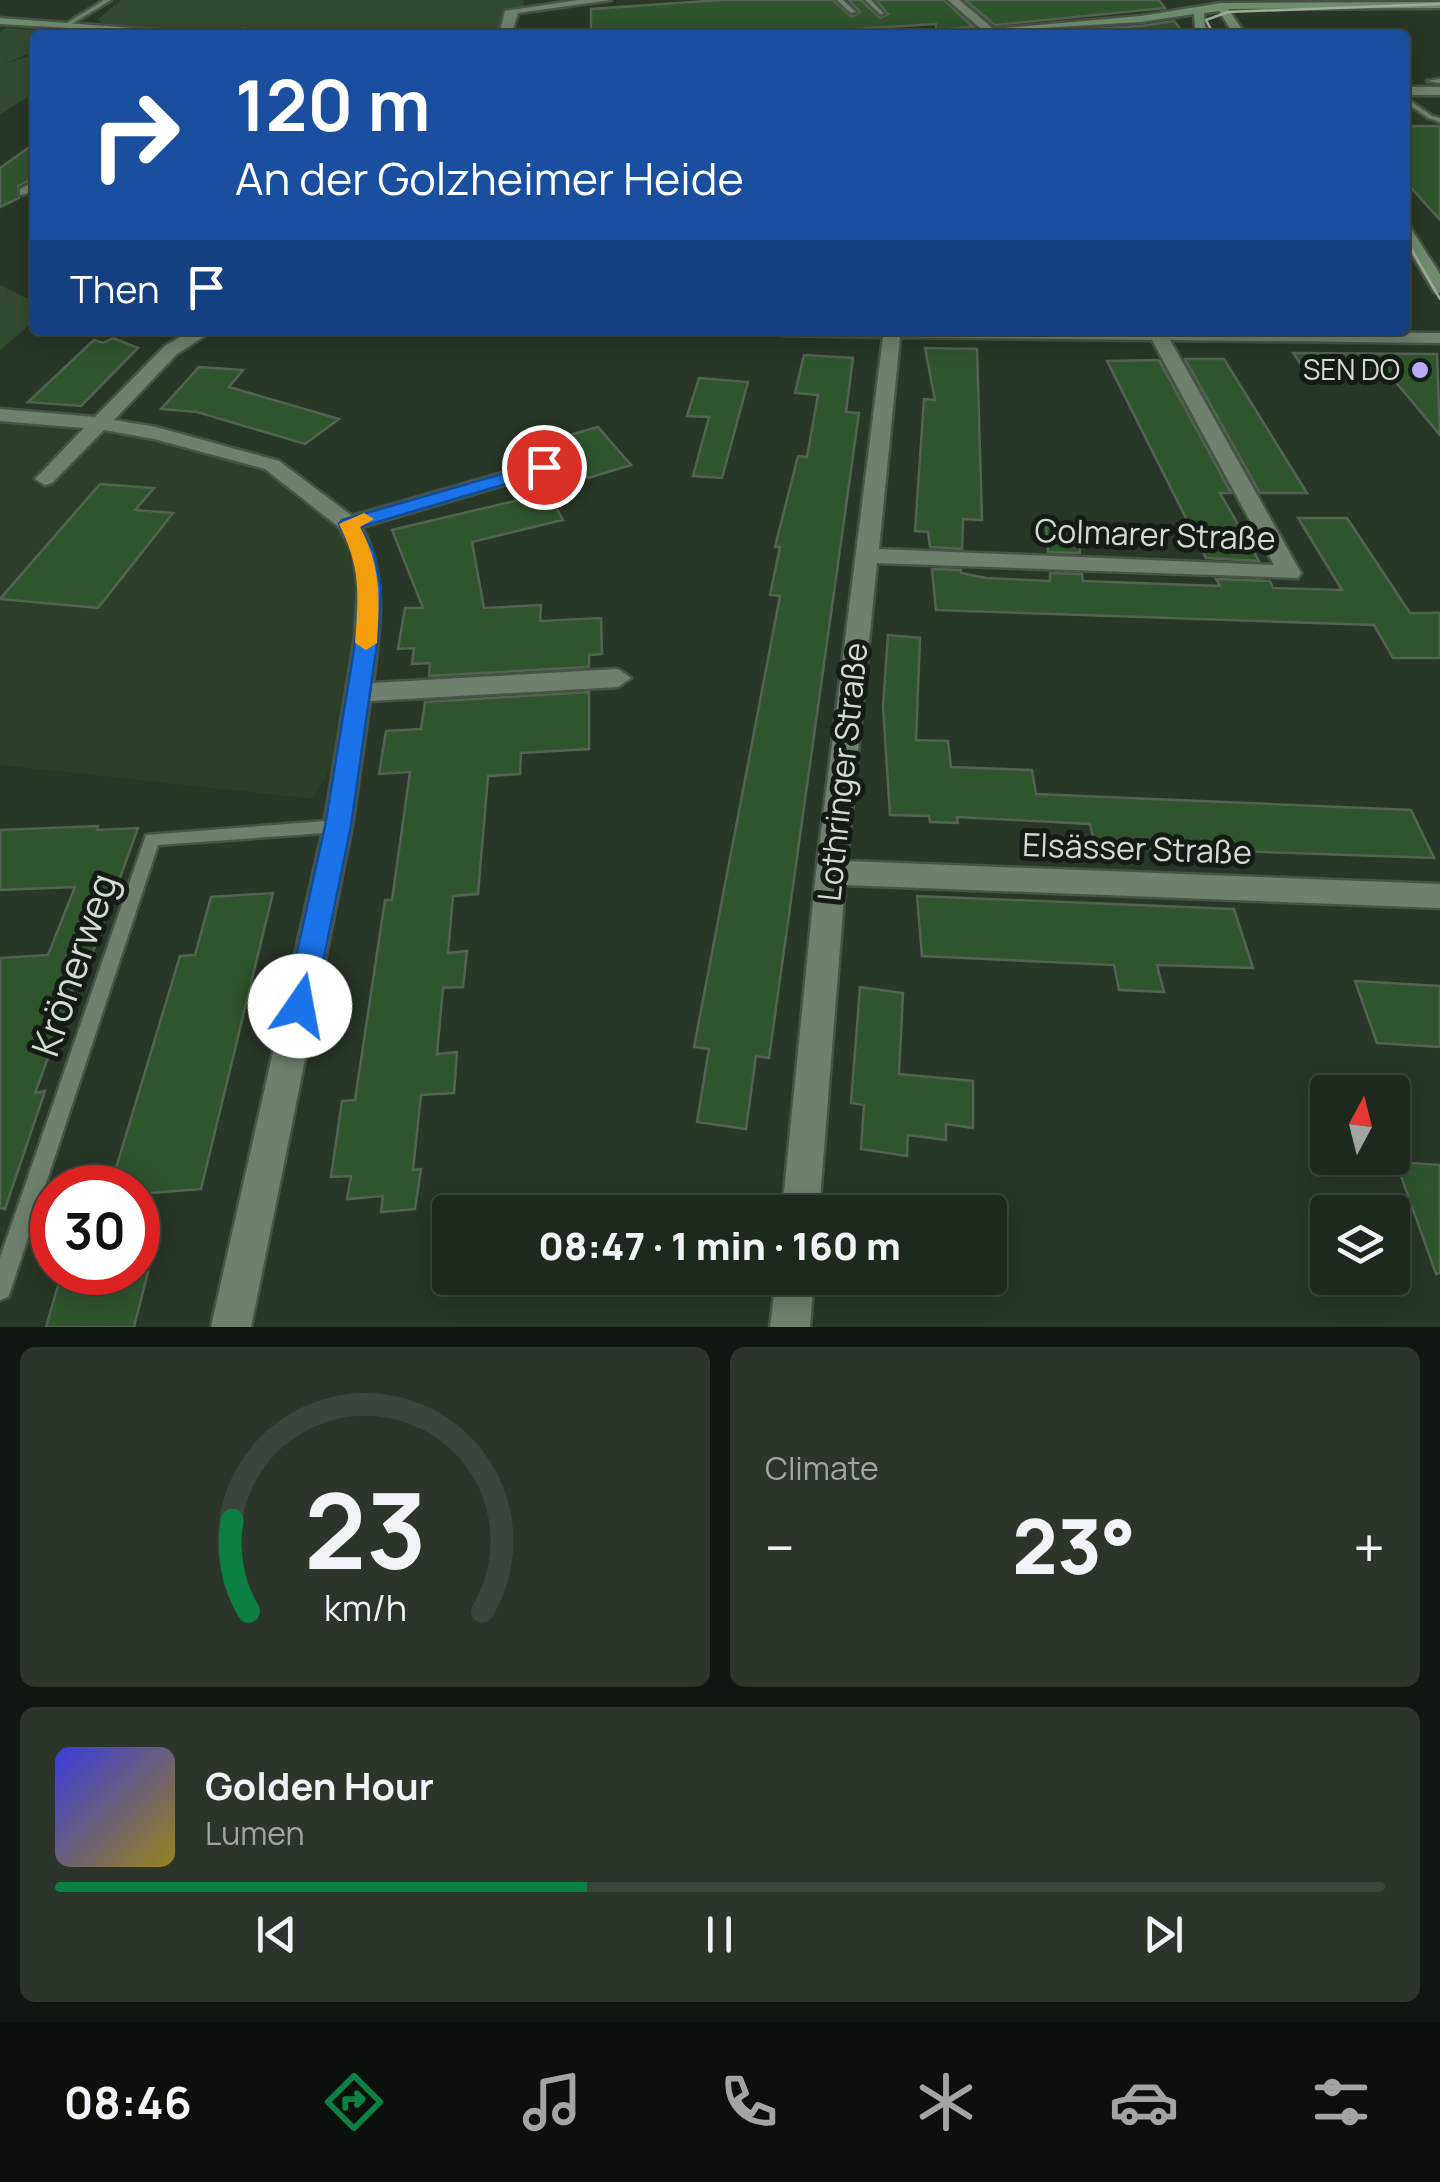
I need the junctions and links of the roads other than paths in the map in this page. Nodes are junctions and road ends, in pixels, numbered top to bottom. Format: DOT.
graph roads {
  1 [pos="108,0"];
  2 [pos="606,0"];
  3 [pos="840,0"];
  4 [pos="868,0"];
  5 [pos="953,0"];
  6 [pos="1440,5"];
  7 [pos="1221,7"];
  8 [pos="853,12"];
  9 [pos="882,13"];
  10 [pos="970,15"];
  11 [pos="951,16"];
  12 [pos="1200,18"];
  13 [pos="1141,20"];
  14 [pos="0,22"];
  15 [pos="66,26"];
  16 [pos="119,30"];
  17 [pos="508,30"];
  18 [pos="989,30"];
  19 [pos="1027,30"];
  20 [pos="1237,30"];
  21 [pos="1440,81"];
  22 [pos="1435,86"];
  23 [pos="1410,89"];
  24 [pos="1410,94"];
  25 [pos="1440,120"];
  26 [pos="1410,238"];
  27 [pos="1440,288"];
  28 [pos="196,335"];
  29 [pos="892,335"];
  30 [pos="1159,335"];
  31 [pos="1228,335"];
  32 [pos="1440,338"];
  33 [pos="0,415"];
  34 [pos="98,423"];
  35 [pos="544,467"];
  36 [pos="44,478"];
  37 [pos="349,524"];
  38 [pos="867,556"];
  39 [pos="618,678"];
  40 [pos="359,693"];
  41 [pos="338,826"];
  42 [pos="831,872"];
  43 [pos="1440,896"];
  44 [pos="802,1195"];
  45 [pos="0,1289"];
  46 [pos="793,1295"];
  47 [pos="231,1327"];
  48 [pos="790,1327"];
  1 -- 15 [label="lane"];
  2 -- 17 [label="street"];
  3 -- 8 [label="lane"];
  4 -- 9 [label="lane"];
  5 -- 10 [label="street"];
  6 -- 7 [label="street"];
  7 -- 12 [label="street"];
  7 -- 20 [label="street"];
  10 -- 11 [label="lane"];
  10 -- 18 [label="street"];
  12 -- 13 [label="street"];
  12 -- 13 [label="street"];
  13 -- 19 [label="street"];
  14 -- 15 [label="street"];
  15 -- 16 [label="street"];
  21 -- 22 [label="lane"];
  22 -- 23 [label="street"];
  24 -- 25 [label="lane"];
  26 -- 27 [label="street"];
  28 -- 34 [label="street"];
  29 -- 38 [label="street, Lothringer Straße"];
  30 -- 38 [label="street, Colmarer Straße"];
  31 -- 32 [label="street"];
  33 -- 34 [label="street"];
  34 -- 36 [label="street"];
  34 -- 37 [label="street"];
  35 -- 37 [label="street"];
  37 -- 40 [label="street"];
  38 -- 42 [label="street, Lothringer Straße"];
  39 -- 40 [label="street"];
  40 -- 41 [label="street"];
  41 -- 45 [label="lane, Krönerweg"];
  41 -- 47 [label="street"];
  42 -- 43 [label="street, Elsässer Straße"];
  42 -- 44 [label="street, Lothringer Straße"];
  46 -- 48 [label="street"];
}
